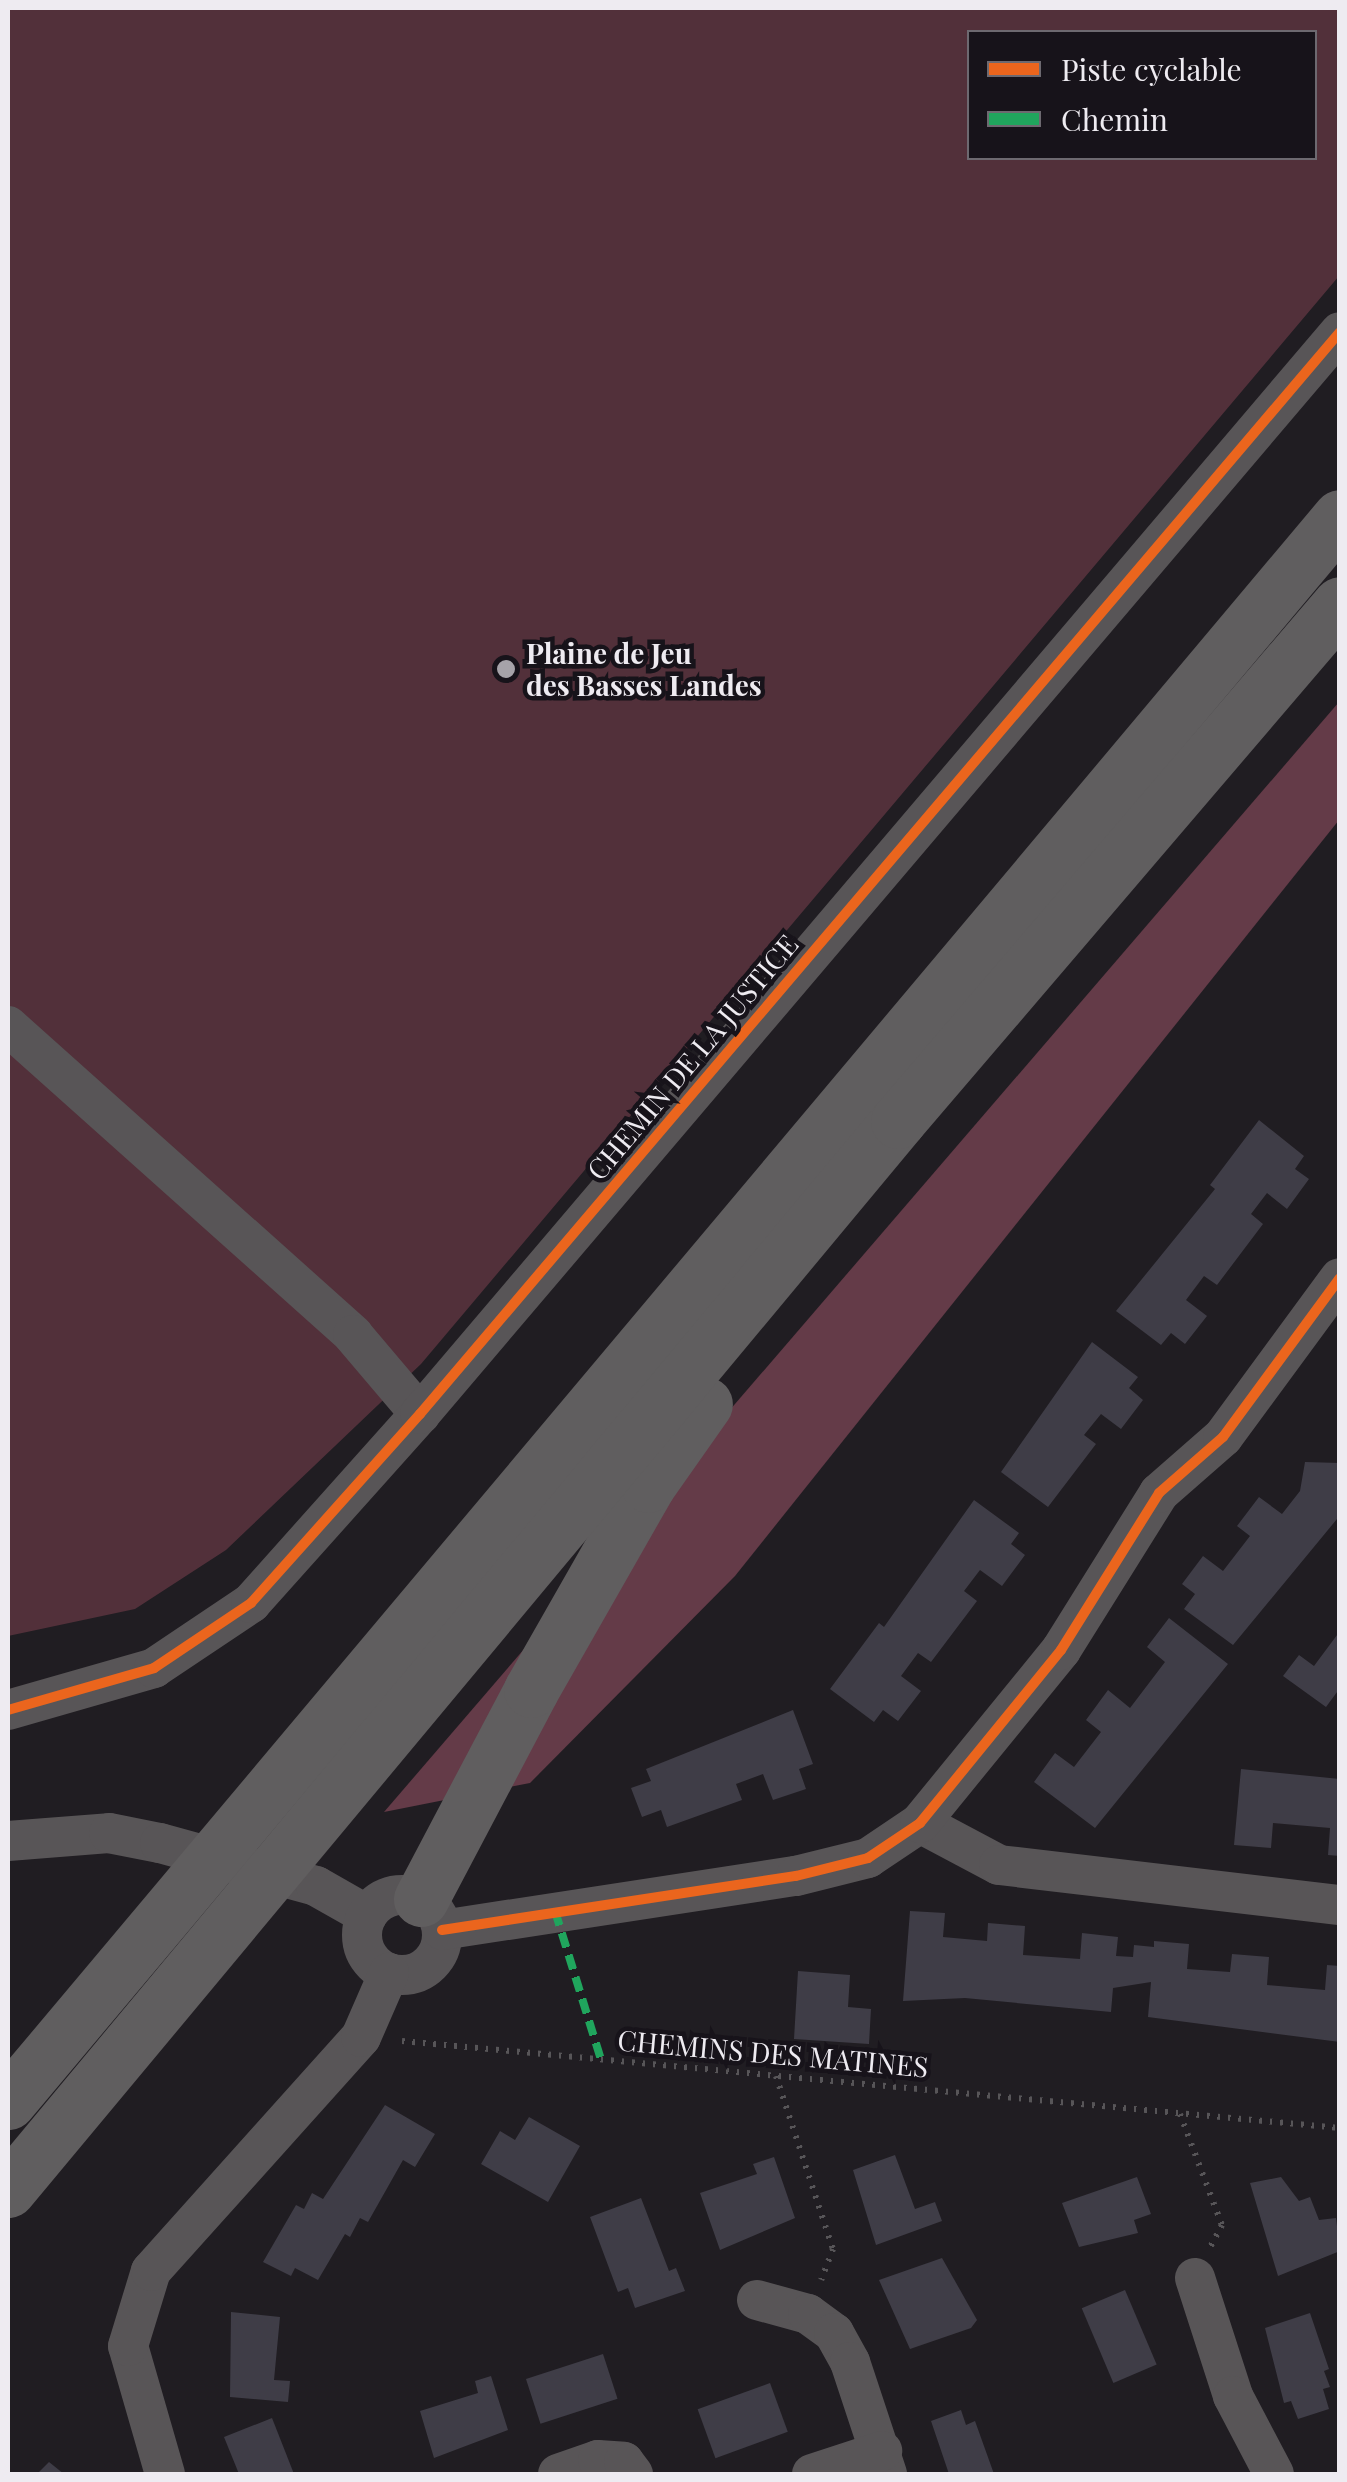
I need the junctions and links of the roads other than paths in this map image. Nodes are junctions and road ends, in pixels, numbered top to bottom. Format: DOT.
graph roads {
  1 [pos="1340,332"];
  2 [pos="1340,517"];
  3 [pos="1340,604"];
  4 [pos="8,1026"];
  5 [pos="788,1258"];
  6 [pos="1340,1278"];
  7 [pos="420,1414"];
  8 [pos="8,1710"];
  9 [pos="920,1823"];
  10 [pos="8,1841"];
  11 [pos="1340,1905"];
  12 [pos="367,1915"];
  13 [pos="431,1915"];
  14 [pos="388,1973"];
  15 [pos="8,2102"];
  16 [pos="8,2190"];
  17 [pos="1195,2278"];
  18 [pos="756,2300"];
  19 [pos="884,2463"];
  20 [pos="165,2474"];
  21 [pos="558,2474"];
  22 [pos="633,2474"];
  23 [pos="812,2474"];
  24 [pos="1274,2474"];
  1 -- 7 [label="street, CHEMIN DE LA JUSTICE"];
  2 -- 15 [label="highway"];
  3 -- 5 [label="highway"];
  4 -- 7 [label="street"];
  5 -- 13 [label="highway"];
  5 -- 16 [label="highway"];
  6 -- 9 [label="street"];
  7 -- 8 [label="street, CHEMIN DE LA JUSTICE"];
  9 -- 11 [label="street"];
  9 -- 13 [label="street"];
  10 -- 12 [label="street"];
  12 -- 13 [label="street"];
  12 -- 14 [label="street"];
  13 -- 14 [label="street"];
  14 -- 20 [label="street"];
  17 -- 24 [label="street"];
  18 -- 19 [label="street"];
  19 -- 23 [label="street"];
  21 -- 22 [label="street"];
}
